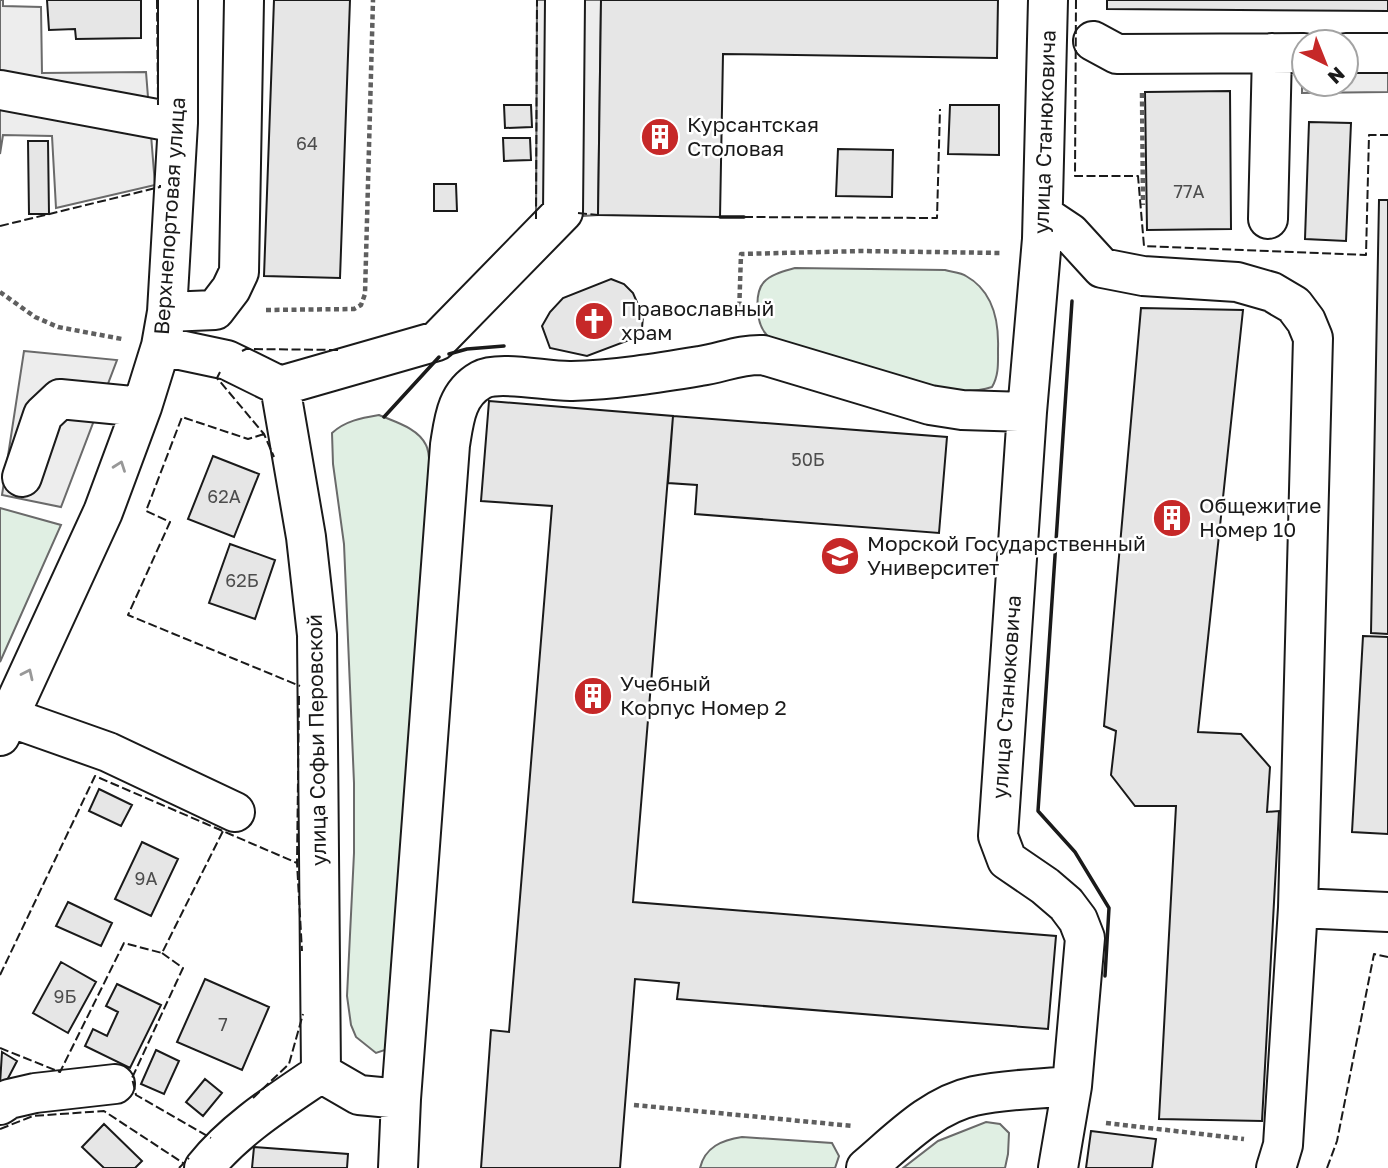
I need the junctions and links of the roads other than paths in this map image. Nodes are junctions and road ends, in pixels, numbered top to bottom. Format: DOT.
graph roads {
  1 [pos="178,0"];
  2 [pos="244,0"];
  3 [pos="565,0"];
  4 [pos="1048,0"];
  5 [pos="1093,41"];
  6 [pos="1288,53"];
  7 [pos="1360,53"];
  8 [pos="1388,53"];
  9 [pos="0,90"];
  10 [pos="178,123"];
  11 [pos="1043,215"];
  12 [pos="1268,219"];
  13 [pos="164,329"];
  14 [pos="280,386"];
  15 [pos="142,407"];
  16 [pos="1027,412"];
  17 [pos="22,477"];
  18 [pos="4,726"];
  19 [pos="235,812"];
  20 [pos="1298,908"];
  21 [pos="1388,912"];
  22 [pos="321,1073"];
  23 [pos="115,1084"];
  24 [pos="1072,1086"];
  25 [pos="401,1099"];
  26 [pos="0,1105"];
  27 [pos="1279,1156"];
  28 [pos="204,1168"];
  29 [pos="398,1168"];
  30 [pos="866,1168"];
  31 [pos="1058,1168"];
  1 -- 10 [label="street, Верхнепортовая улица"];
  2 -- 13 [label="street"];
  3 -- 14 [label="street"];
  4 -- 11 [label="street, улица Станюковича"];
  5 -- 6 [label="street"];
  6 -- 12 [label="street"];
  7 -- 8 [label="street"];
  9 -- 10 [label="street"];
  10 -- 13 [label="street, Верхнепортовая улица"];
  11 -- 16 [label="street, улица Станюковича"];
  11 -- 20 [label="street"];
  13 -- 14 [label="street"];
  13 -- 15 [label="street, Верхнепортовая улица"];
  14 -- 22 [label="street, улица Софьи Перовской"];
  15 -- 17 [label="street"];
  18 -- 15 [label="street, Верхнепортовая улица, one-way"];
  16 -- 24 [label="street, улица Станюковича"];
  16 -- 25 [label="street"];
  18 -- 19 [label="street"];
  20 -- 21 [label="street"];
  20 -- 27 [label="street"];
  22 -- 25 [label="street"];
  22 -- 28 [label="street"];
  23 -- 26 [label="street"];
  24 -- 30 [label="street"];
  24 -- 31 [label="street, улица Станюковича"];
  25 -- 29 [label="street"];
}
